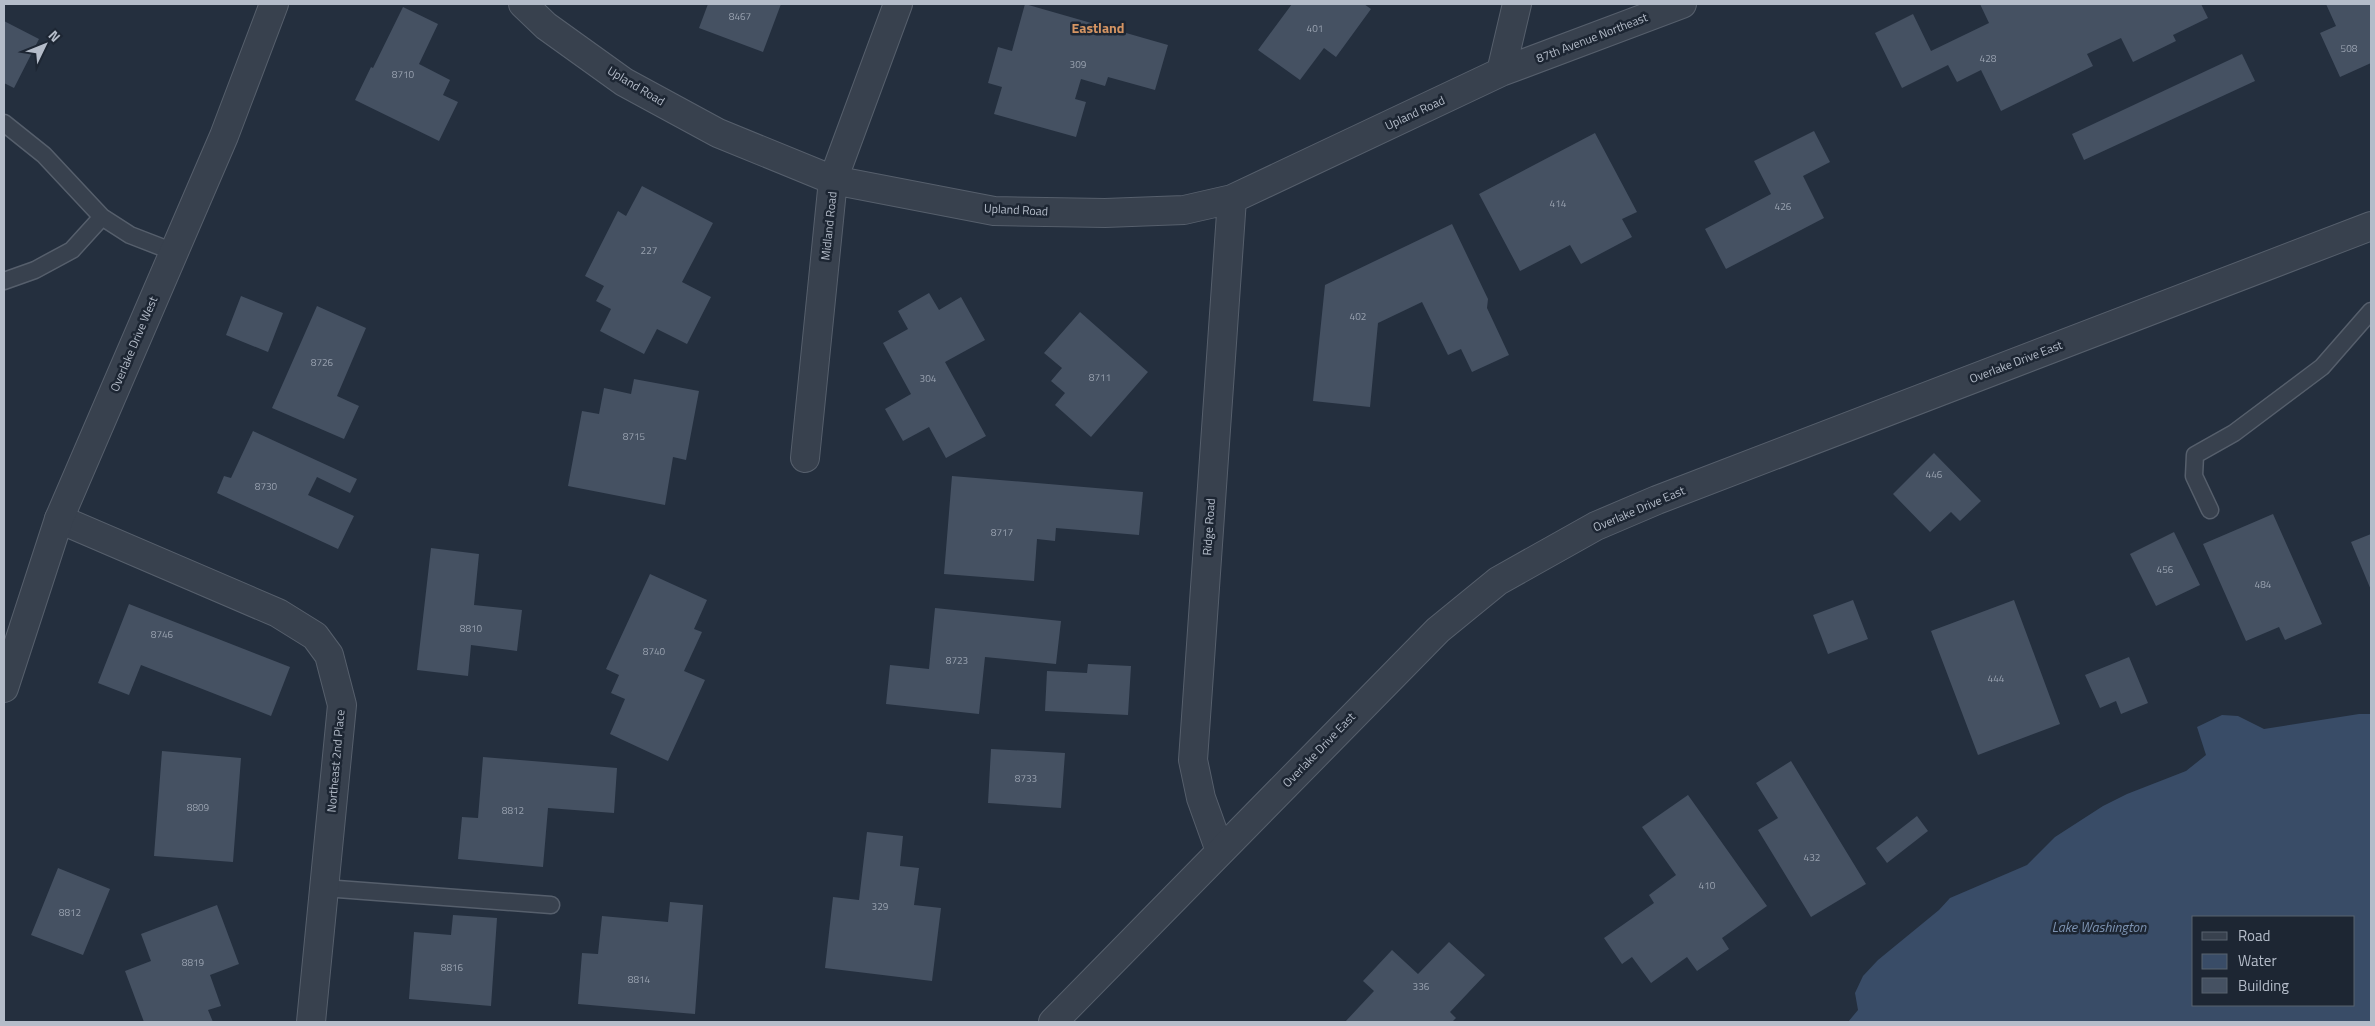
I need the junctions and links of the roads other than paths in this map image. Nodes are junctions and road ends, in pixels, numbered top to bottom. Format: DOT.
graph roads {
  1 [pos="274,4"];
  2 [pos="523,4"];
  3 [pos="898,4"];
  4 [pos="1517,4"];
  5 [pos="1682,4"];
  6 [pos="1501,72"];
  7 [pos="4,123"];
  8 [pos="833,180"];
  9 [pos="1232,199"];
  10 [pos="102,217"];
  11 [pos="2371,226"];
  12 [pos="174,252"];
  13 [pos="4,281"];
  14 [pos="2371,311"];
  15 [pos="805,458"];
  16 [pos="2210,510"];
  17 [pos="59,519"];
  18 [pos="4,688"];
  19 [pos="1220,851"];
  20 [pos="324,888"];
  21 [pos="551,904"];
  22 [pos="311,1022"];
  23 [pos="1053,1022"];
  1 -- 12 [label="street, Overlake Drive West"];
  2 -- 8 [label="street, Upland Road"];
  3 -- 8 [label="street, Midland Road"];
  4 -- 6 [label="street"];
  5 -- 6 [label="street, 87th Avenue Northeast"];
  6 -- 9 [label="street, Upland Road"];
  7 -- 10 [label="lane"];
  8 -- 9 [label="street, Upland Road"];
  8 -- 15 [label="street, Midland Road"];
  9 -- 19 [label="street, Ridge Road"];
  10 -- 12 [label="lane"];
  10 -- 13 [label="lane"];
  11 -- 19 [label="street, Overlake Drive East"];
  12 -- 17 [label="street, Overlake Drive West"];
  14 -- 16 [label="lane"];
  17 -- 18 [label="street, Overlake Drive West"];
  17 -- 20 [label="street, Northeast 2nd Place"];
  19 -- 23 [label="street, Overlake Drive East"];
  20 -- 21 [label="lane"];
  20 -- 22 [label="street, Northeast 2nd Place"];
}
